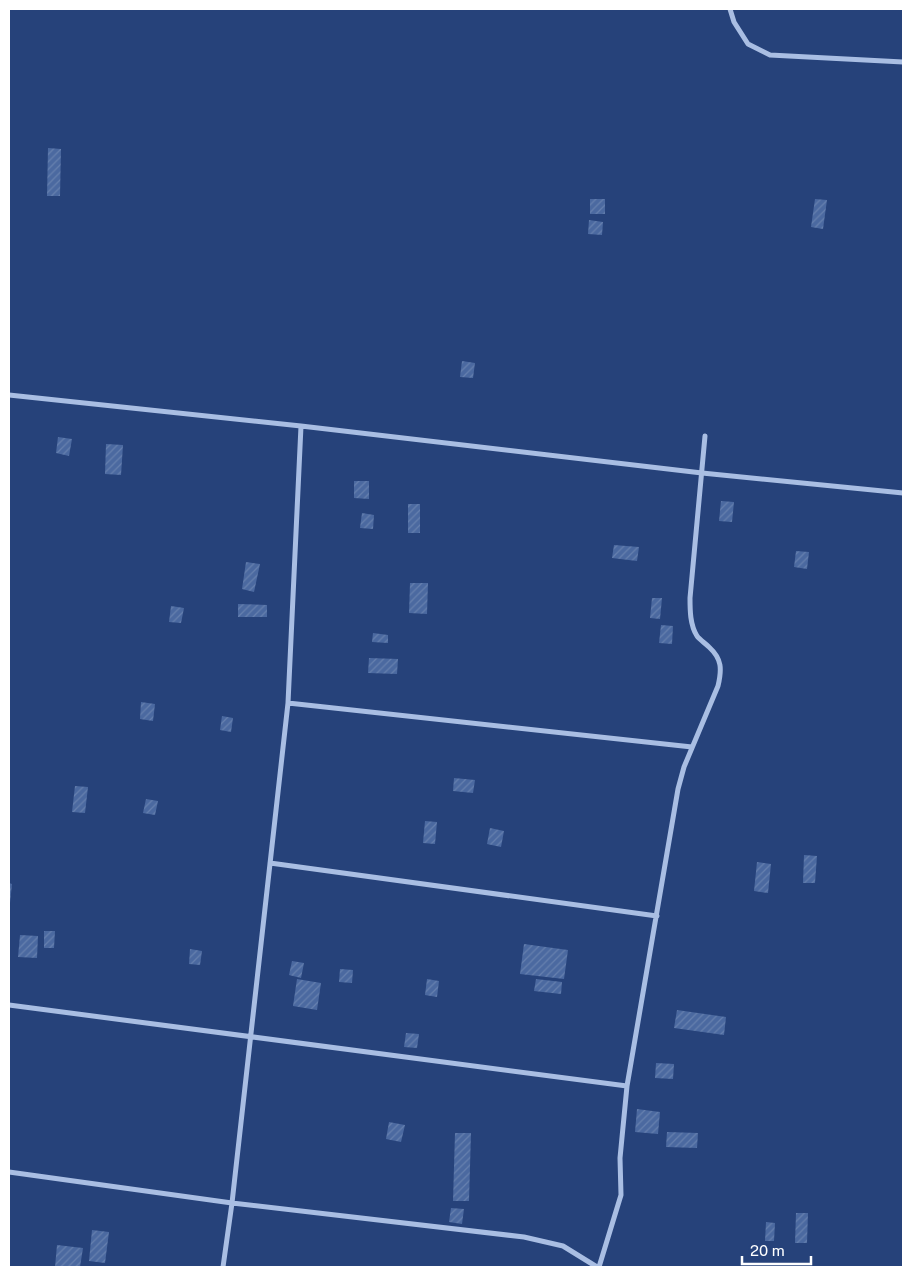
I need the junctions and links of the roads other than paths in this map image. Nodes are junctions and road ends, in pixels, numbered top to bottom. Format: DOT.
graph roads {
  1 [pos="730,9"];
  2 [pos="903,62"];
  3 [pos="9,394"];
  4 [pos="301,426"];
  5 [pos="705,436"];
  6 [pos="702,473"];
  7 [pos="903,493"];
  8 [pos="288,703"];
  9 [pos="692,747"];
  10 [pos="270,863"];
  11 [pos="656,916"];
  12 [pos="9,1005"];
  13 [pos="250,1036"];
  14 [pos="627,1086"];
  15 [pos="9,1172"];
  16 [pos="232,1203"];
  17 [pos="223,1267"];
  18 [pos="598,1267"];
  1 -- 2 [label="street"];
  3 -- 4 [label="street"];
  4 -- 6 [label="street"];
  4 -- 8 [label="street"];
  5 -- 6 [label="street"];
  6 -- 7 [label="street"];
  6 -- 9 [label="street"];
  8 -- 9 [label="street"];
  8 -- 10 [label="street"];
  9 -- 11 [label="street"];
  10 -- 11 [label="street"];
  10 -- 13 [label="street"];
  11 -- 14 [label="street"];
  12 -- 13 [label="street"];
  13 -- 14 [label="street"];
  13 -- 16 [label="street"];
  14 -- 18 [label="street"];
  15 -- 16 [label="street"];
  16 -- 17 [label="street"];
  16 -- 18 [label="street"];
}
